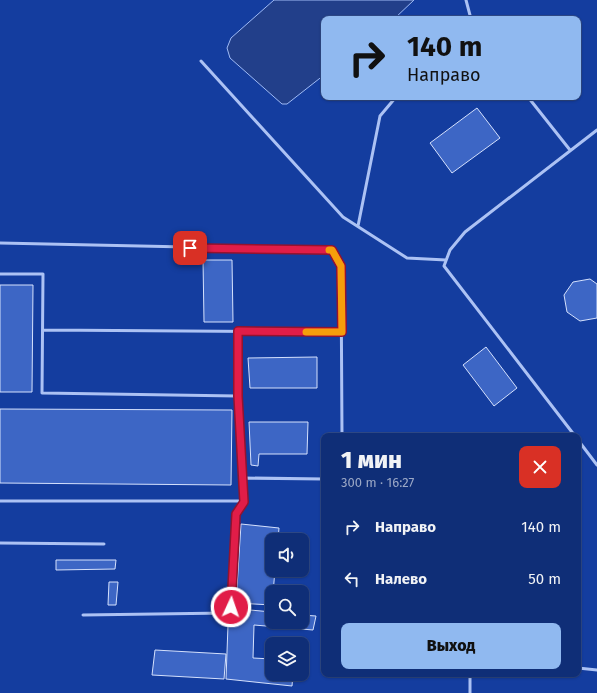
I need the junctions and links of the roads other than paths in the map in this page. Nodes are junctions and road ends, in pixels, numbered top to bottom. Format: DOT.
graph roads {
  1 [pos="466,0"];
  2 [pos="470,16"];
  3 [pos="200,60"];
  4 [pos="393,100"];
  5 [pos="530,100"];
  6 [pos="597,130"];
  7 [pos="570,150"];
  8 [pos="358,226"];
  9 [pos="0,243"];
  10 [pos="446,260"];
  11 [pos="0,274"];
  12 [pos="44,330"];
  13 [pos="238,331"];
  14 [pos="342,332"];
  15 [pos="238,396"];
  16 [pos="342,433"];
  17 [pos="573,433"];
  18 [pos="581,444"];
  19 [pos="597,465"];
  20 [pos="244,478"];
  21 [pos="321,479"];
  22 [pos="0,501"];
  23 [pos="244,502"];
  24 [pos="0,543"];
  25 [pos="104,544"];
  26 [pos="83,615"];
  27 [pos="581,668"];
  28 [pos="597,670"];
  29 [pos="470,677"];
  30 [pos="470,693"];
  1 -- 2 [label="lane"];
  3 -- 8 [label="lane"];
  4 -- 8 [label="lane"];
  5 -- 7 [label="lane"];
  6 -- 7 [label="lane"];
  7 -- 10 [label="lane"];
  8 -- 10 [label="lane"];
  9 -- 14 [label="lane"];
  10 -- 17 [label="lane"];
  11 -- 12 [label="lane"];
  12 -- 13 [label="lane"];
  12 -- 15 [label="lane"];
  13 -- 14 [label="lane"];
  13 -- 15 [label="lane"];
  14 -- 16 [label="lane"];
  15 -- 20 [label="lane"];
  18 -- 19 [label="lane"];
  20 -- 21 [label="lane"];
  20 -- 23 [label="lane"];
  22 -- 23 [label="lane"];
  23 -- 26 [label="lane"];
  24 -- 25 [label="lane"];
  27 -- 28 [label="lane"];
  29 -- 30 [label="lane"];
}
